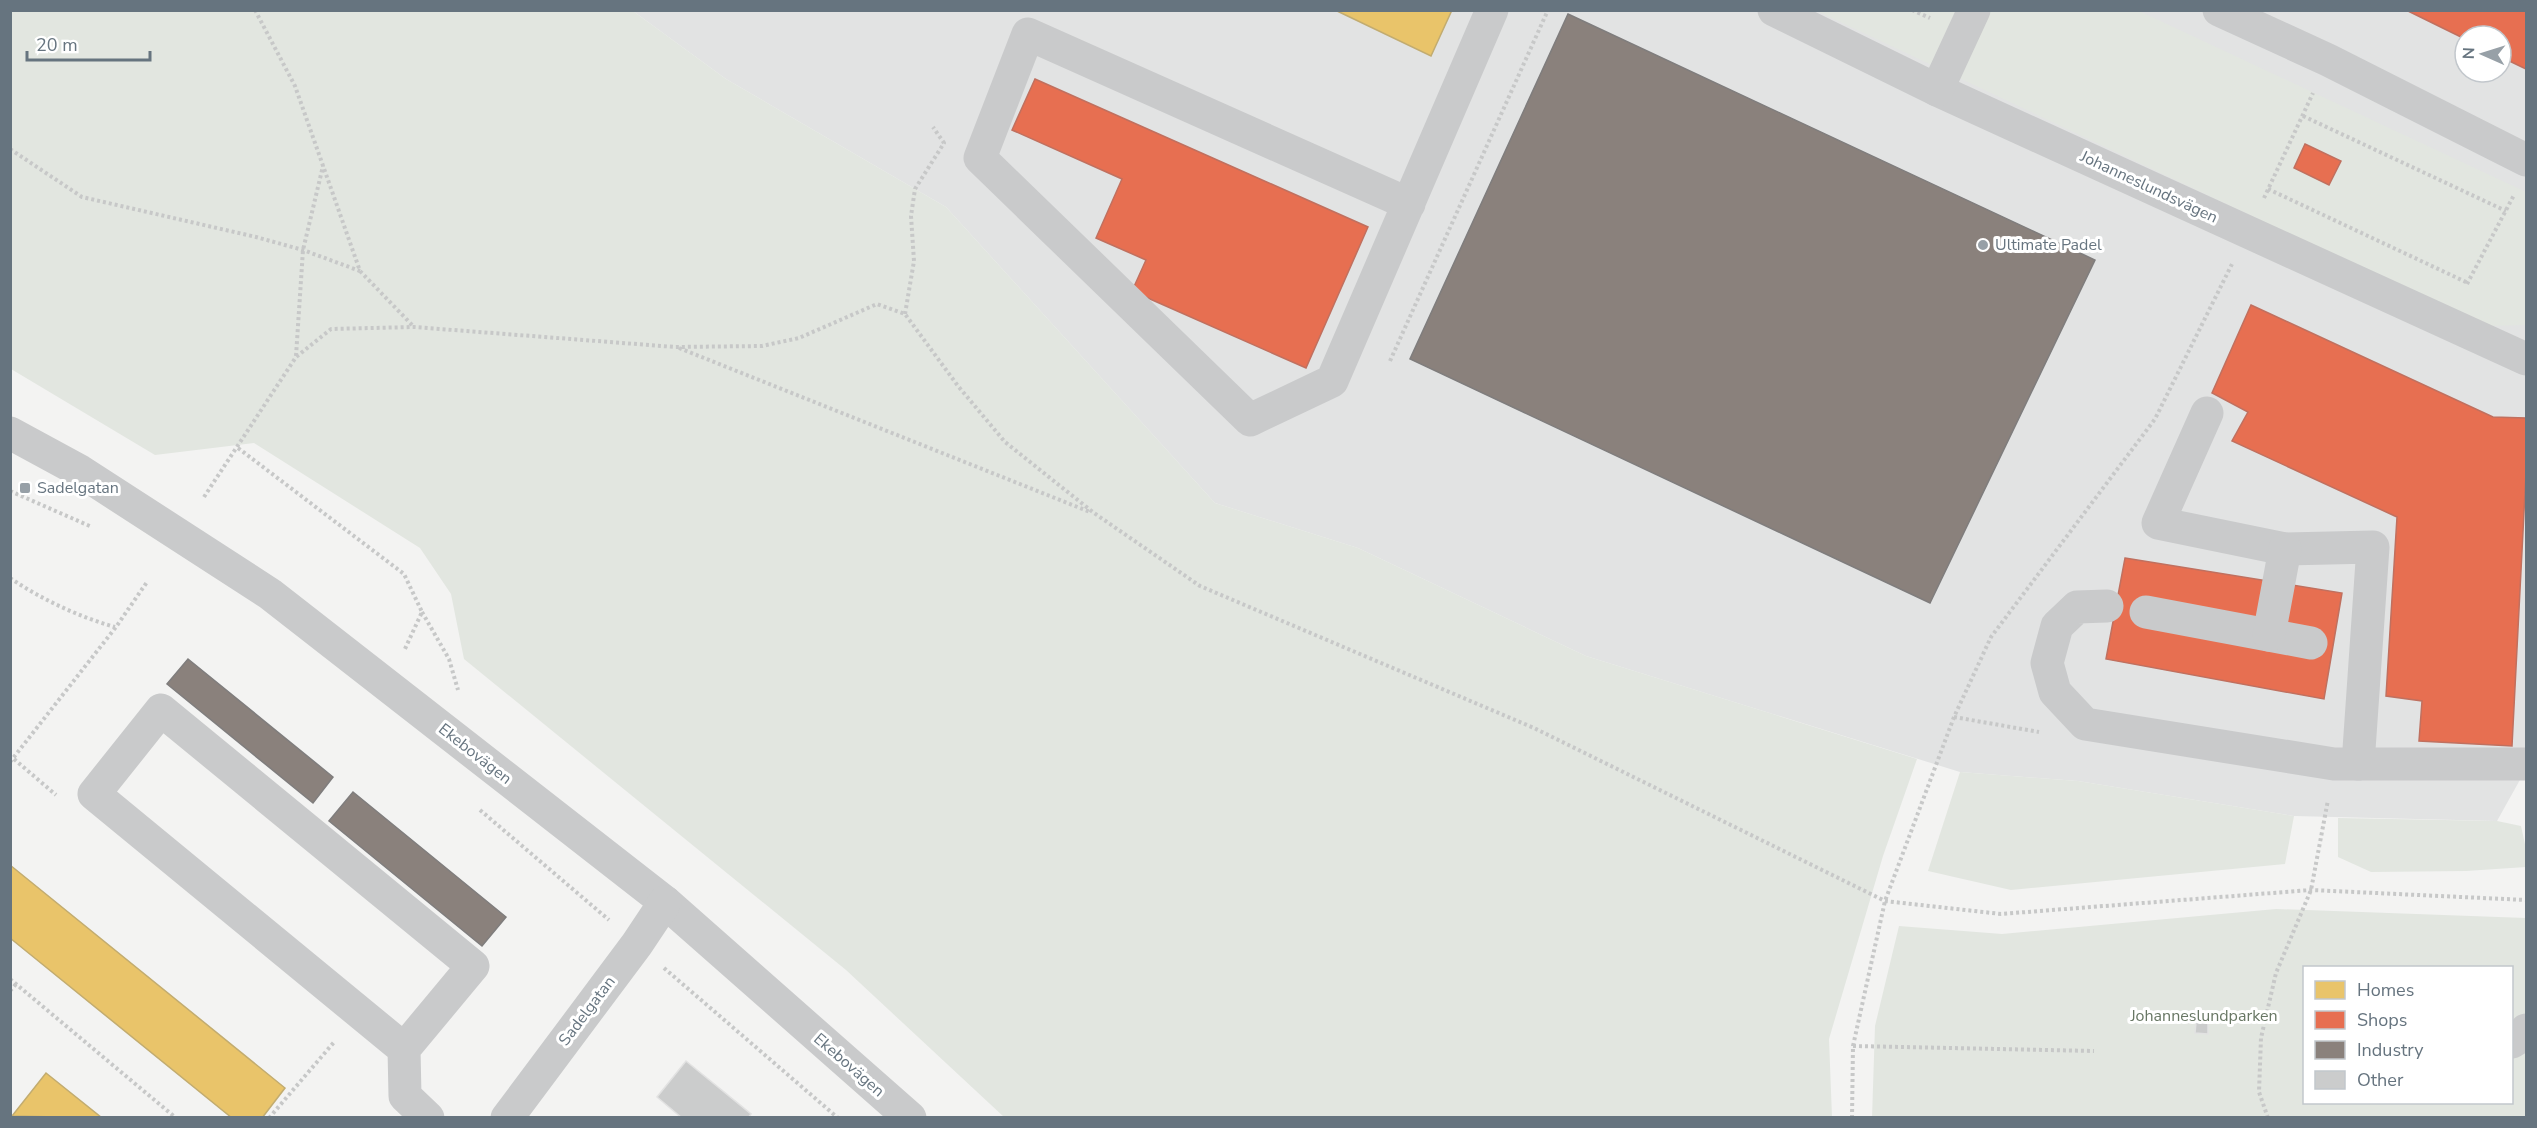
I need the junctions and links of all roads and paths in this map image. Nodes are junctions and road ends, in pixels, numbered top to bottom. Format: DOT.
graph roads {
  1 [pos="255,10"];
  2 [pos="1492,10"];
  3 [pos="1548,10"];
  4 [pos="1774,10"];
  5 [pos="1974,10"];
  6 [pos="2219,10"];
  7 [pos="2328,60"];
  8 [pos="1937,90"];
  9 [pos="2303,116"];
  10 [pos="933,128"];
  11 [pos="10,149"];
  12 [pos="2526,160"];
  13 [pos="324,166"];
  14 [pos="2268,189"];
  15 [pos="2516,191"];
  16 [pos="1409,204"];
  17 [pos="2505,211"];
  18 [pos="2247,232"];
  19 [pos="303,250"];
  20 [pos="360,271"];
  21 [pos="2468,283"];
  22 [pos="905,314"];
  23 [pos="2448,323"];
  24 [pos="414,327"];
  25 [pos="675,347"];
  26 [pos="296,357"];
  27 [pos="2526,359"];
  28 [pos="1390,361"];
  29 [pos="2207,413"];
  30 [pos="10,433"];
  31 [pos="238,448"];
  32 [pos="10,491"];
  33 [pos="204,497"];
  34 [pos="1094,513"];
  35 [pos="93,528"];
  36 [pos="2285,549"];
  37 [pos="10,578"];
  38 [pos="147,582"];
  39 [pos="2107,606"];
  40 [pos="2146,612"];
  41 [pos="116,627"];
  42 [pos="2269,635"];
  43 [pos="2311,643"];
  44 [pos="404,653"];
  45 [pos="1954,717"];
  46 [pos="2085,724"];
  47 [pos="10,762"];
  48 [pos="2346,764"];
  49 [pos="2526,764"];
  50 [pos="476,806"];
  51 [pos="2311,890"];
  52 [pos="2526,900"];
  53 [pos="1885,901"];
  54 [pos="665,902"];
  55 [pos="637,945"];
  56 [pos="10,979"];
  57 [pos="16,984"];
  58 [pos="10,991"];
  59 [pos="2526,1030"];
  60 [pos="337,1038"];
  61 [pos="2513,1041"];
  62 [pos="1853,1046"];
  63 [pos="404,1049"];
  64 [pos="2094,1051"];
  65 [pos="176,1118"];
  66 [pos="269,1118"];
  67 [pos="428,1118"];
  68 [pos="507,1118"];
  69 [pos="838,1118"];
  70 [pos="910,1118"];
  71 [pos="1852,1118"];
  72 [pos="2268,1118"];
  1 -- 13 [label="path"];
  2 -- 16 [label="street"];
  3 -- 28 [label="path"];
  4 -- 8 [label="street, Johanneslundsvägen"];
  5 -- 8 [label="street"];
  6 -- 7 [label="street"];
  7 -- 9 [label="path"];
  7 -- 12 [label="street"];
  8 -- 18 [label="street, Johanneslundsvägen"];
  9 -- 14 [label="path"];
  9 -- 17 [label="path"];
  10 -- 22 [label="path"];
  11 -- 19 [label="path"];
  13 -- 19 [label="path"];
  13 -- 20 [label="path"];
  14 -- 18 [label="path"];
  14 -- 21 [label="path"];
  15 -- 17 [label="path"];
  16 -- 16 [label="street"];
  17 -- 21 [label="path"];
  18 -- 23 [label="street, Johanneslundsvägen"];
  18 -- 45 [label="path"];
  19 -- 20 [label="path"];
  19 -- 26 [label="path"];
  20 -- 24 [label="path"];
  21 -- 23 [label="path"];
  22 -- 25 [label="path"];
  22 -- 34 [label="path"];
  23 -- 27 [label="street, Johanneslundsvägen"];
  24 -- 25 [label="path"];
  24 -- 26 [label="path"];
  25 -- 34 [label="path"];
  26 -- 31 [label="path"];
  29 -- 36 [label="street"];
  30 -- 54 [label="street, Ekebovägen"];
  31 -- 33 [label="path"];
  31 -- 44 [label="path"];
  32 -- 35 [label="path"];
  34 -- 53 [label="path"];
  36 -- 42 [label="street"];
  36 -- 48 [label="street"];
  37 -- 41 [label="path"];
  38 -- 41 [label="path"];
  39 -- 46 [label="street"];
  40 -- 42 [label="street"];
  41 -- 47 [label="path"];
  42 -- 43 [label="street"];
  45 -- 46 [label="path"];
  45 -- 53 [label="path"];
  46 -- 48 [label="street"];
  48 -- 49 [label="street"];
  48 -- 51 [label="path"];
  50 -- 55 [label="path"];
  51 -- 52 [label="path"];
  51 -- 53 [label="path"];
  51 -- 72 [label="path"];
  53 -- 62 [label="path"];
  54 -- 55 [label="street, Sadelgatan"];
  54 -- 70 [label="street, Ekebovägen"];
  55 -- 68 [label="street, Sadelgatan"];
  55 -- 69 [label="path"];
  56 -- 57 [label="path"];
  57 -- 58 [label="path"];
  57 -- 65 [label="path"];
  59 -- 61 [label="street"];
  60 -- 66 [label="path"];
  62 -- 64 [label="path"];
  62 -- 71 [label="path"];
  63 -- 63 [label="street"];
  63 -- 67 [label="street"];
}
